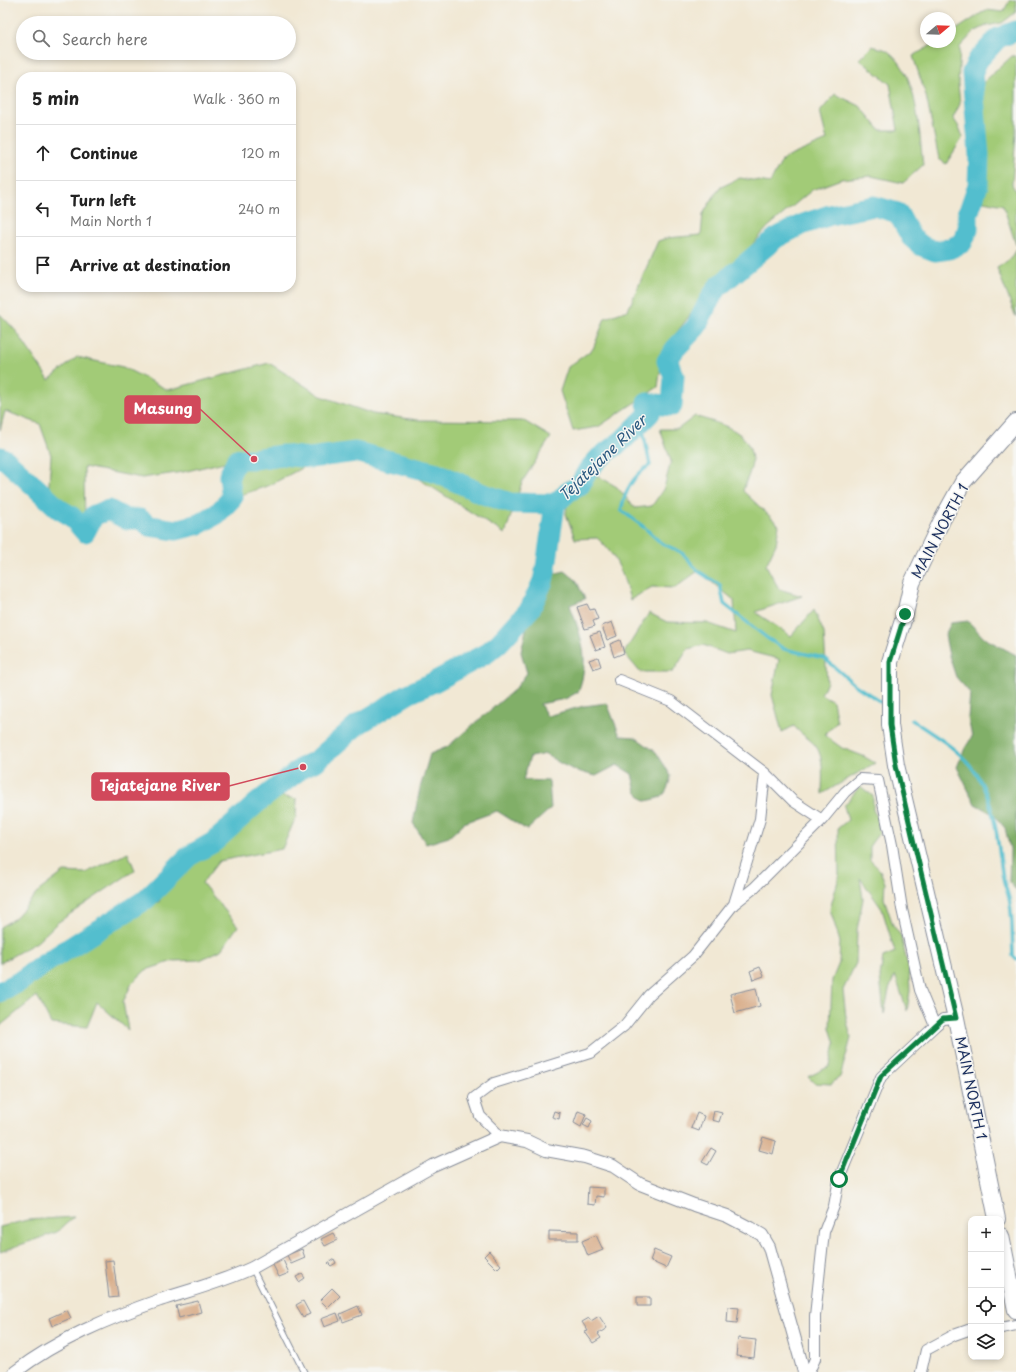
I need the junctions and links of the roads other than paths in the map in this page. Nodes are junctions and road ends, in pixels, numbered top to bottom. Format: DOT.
graph roads {
  1 [pos="1016,422"];
  2 [pos="619,680"];
  3 [pos="765,773"];
  4 [pos="822,820"];
  5 [pos="734,904"];
  6 [pos="956,1018"];
  7 [pos="935,1026"];
  8 [pos="500,1136"];
  9 [pos="996,1216"];
  10 [pos="1004,1251"];
  11 [pos="252,1268"];
  12 [pos="1016,1310"];
  13 [pos="1016,1325"];
  14 [pos="1004,1327"];
  15 [pos="968,1330"];
  16 [pos="15,1372"];
  17 [pos="304,1372"];
  18 [pos="804,1372"];
  19 [pos="810,1372"];
  20 [pos="921,1372"];
  1 -- 6 [label="main road, MAIN NORTH 1"];
  2 -- 3 [label="street"];
  3 -- 4 [label="street"];
  3 -- 5 [label="street"];
  4 -- 5 [label="street"];
  4 -- 7 [label="street"];
  5 -- 8 [label="street"];
  6 -- 7 [label="street"];
  6 -- 9 [label="main road, MAIN NORTH 1"];
  7 -- 19 [label="street"];
  8 -- 11 [label="street"];
  8 -- 18 [label="street"];
  10 -- 12 [label="main road"];
  11 -- 16 [label="street"];
  11 -- 17 [label="lane"];
  13 -- 14 [label="street"];
  15 -- 20 [label="street"];
}
